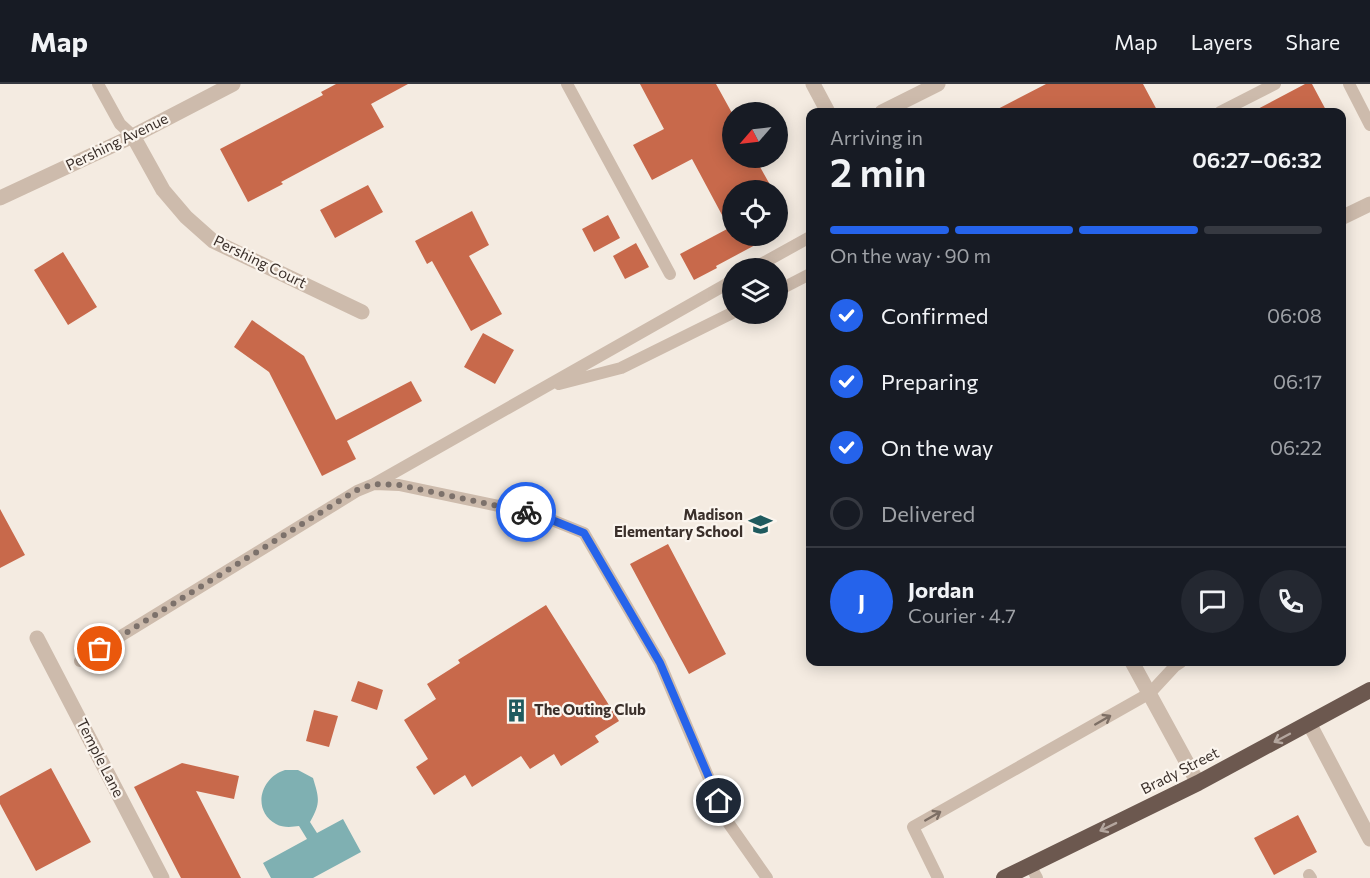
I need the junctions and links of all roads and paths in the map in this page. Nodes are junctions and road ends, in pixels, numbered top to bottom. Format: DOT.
graph roads {
  1 [pos="98,84"];
  2 [pos="233,84"];
  3 [pos="567,84"];
  4 [pos="813,84"];
  5 [pos="938,84"];
  6 [pos="1275,84"];
  7 [pos="1349,84"];
  8 [pos="826,108"];
  9 [pos="890,108"];
  10 [pos="1228,108"];
  11 [pos="1370,125"];
  12 [pos="133,136"];
  13 [pos="0,198"];
  14 [pos="1370,204"];
  15 [pos="1346,216"];
  16 [pos="806,239"];
  17 [pos="772,258"];
  18 [pos="670,274"];
  19 [pos="806,276"];
  20 [pos="788,285"];
  21 [pos="722,287"];
  22 [pos="362,312"];
  23 [pos="722,318"];
  24 [pos="541,389"];
  25 [pos="374,484"];
  26 [pos="38,639"];
  27 [pos="80,661"];
  28 [pos="1134,666"];
  29 [pos="1174,666"];
  30 [pos="1370,690"];
  31 [pos="1149,693"];
  32 [pos="1309,723"];
  33 [pos="1198,783"];
  34 [pos="1370,840"];
  35 [pos="1033,872"];
  36 [pos="162,878"];
  37 [pos="767,878"];
  38 [pos="938,878"];
  39 [pos="1004,878"];
  1 -- 12 [label="lane"];
  2 -- 12 [label="street, Pershing Avenue"];
  3 -- 18 [label="lane"];
  4 -- 8 [label="street"];
  5 -- 9 [label="street"];
  6 -- 10 [label="lane"];
  7 -- 11 [label="lane"];
  12 -- 13 [label="street, Pershing Avenue"];
  12 -- 22 [label="street, Pershing Court"];
  14 -- 15 [label="street"];
  16 -- 17 [label="lane"];
  19 -- 20 [label="lane"];
  21 -- 24 [label="lane"];
  23 -- 24 [label="lane"];
  24 -- 25 [label="lane"];
  25 -- 27 [label="lane"];
  25 -- 37 [label="lane"];
  26 -- 36 [label="street, Temple Lane"];
  28 -- 31 [label="street"];
  29 -- 31 [label="lane"];
  30 -- 32 [label="highway, Brady Street"];
  31 -- 33 [label="street"];
  38 -- 31 [label="lane, one-way"];
  32 -- 33 [label="highway, Brady Street, one-way"];
  32 -- 34 [label="street"];
  33 -- 35 [label="highway, Brady Street, one-way"];
  35 -- 39 [label="highway, Brady Street"];
}
